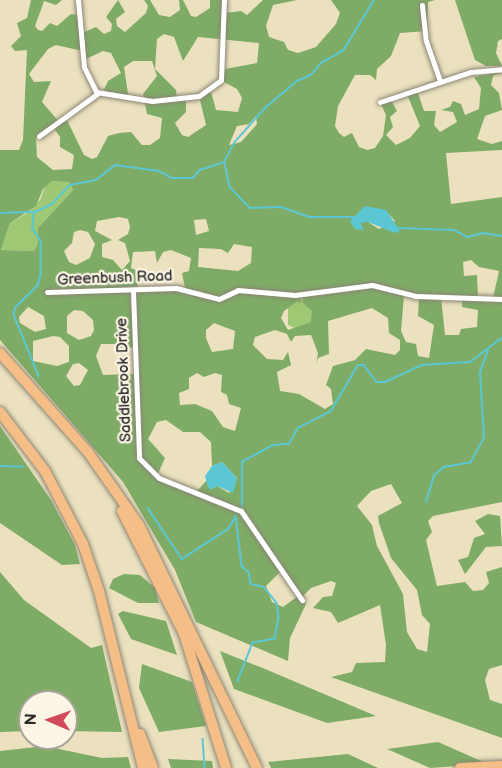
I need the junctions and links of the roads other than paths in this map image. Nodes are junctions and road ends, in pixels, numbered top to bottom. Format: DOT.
graph roads {
  1 [pos="78,0"];
  2 [pos="224,0"];
  3 [pos="422,5"];
  4 [pos="502,69"];
  5 [pos="440,81"];
  6 [pos="97,94"];
  7 [pos="380,102"];
  8 [pos="39,136"];
  9 [pos="133,291"];
  10 [pos="47,292"];
  11 [pos="502,299"];
  12 [pos="0,352"];
  13 [pos="0,412"];
  14 [pos="55,412"];
  15 [pos="302,600"];
  16 [pos="133,724"];
  17 [pos="502,766"];
  18 [pos="143,768"];
  19 [pos="153,768"];
  20 [pos="226,768"];
  21 [pos="260,768"];
  22 [pos="460,768"];
  1 -- 6 [label="street"];
  2 -- 6 [label="street"];
  3 -- 5 [label="street"];
  4 -- 5 [label="street"];
  5 -- 7 [label="street"];
  6 -- 8 [label="street"];
  9 -- 10 [label="street, Greenbush Road"];
  9 -- 11 [label="street, Greenbush Road"];
  9 -- 15 [label="street, Saddlebrook Drive"];
  12 -- 14 [label="highway"];
  13 -- 16 [label="highway"];
  14 -- 20 [label="highway"];
  14 -- 21 [label="highway"];
  16 -- 18 [label="highway"];
  16 -- 19 [label="highway"];
  17 -- 22 [label="highway"];
}
